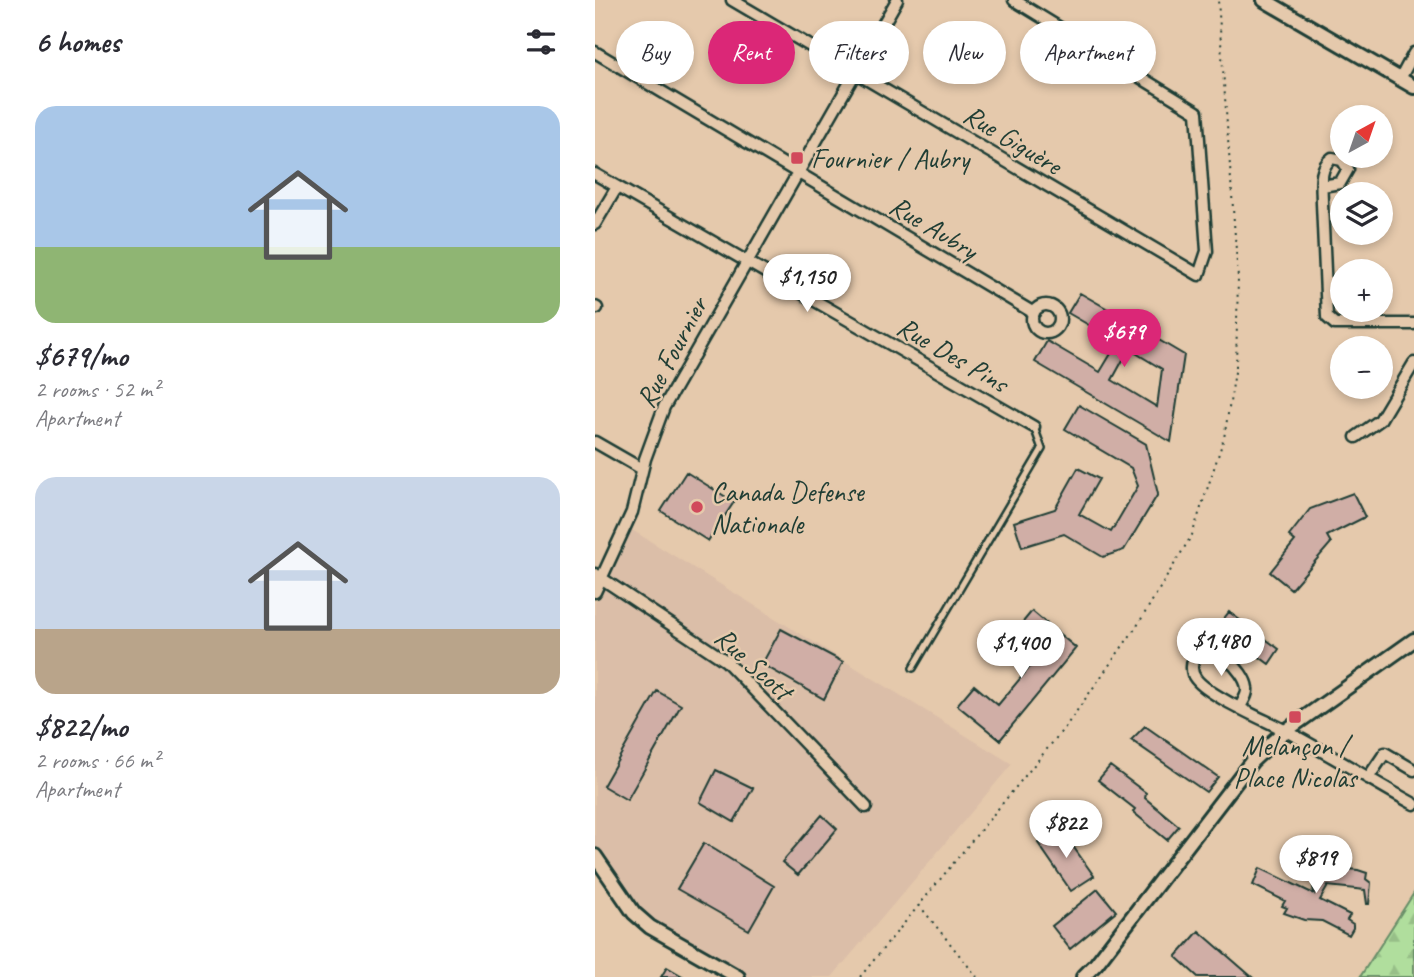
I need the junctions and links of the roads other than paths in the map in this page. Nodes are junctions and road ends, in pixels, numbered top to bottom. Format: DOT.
graph roads {
  1 [pos="732,0"];
  2 [pos="897,0"];
  3 [pos="1013,0"];
  4 [pos="1264,0"];
  5 [pos="885,21"];
  6 [pos="809,45"];
  7 [pos="595,52"];
  8 [pos="1414,53"];
  9 [pos="1400,79"];
  10 [pos="850,84"];
  11 [pos="875,84"];
  12 [pos="1414,88"];
  13 [pos="798,173"];
  14 [pos="595,174"];
  15 [pos="1322,186"];
  16 [pos="617,187"];
  17 [pos="595,224"];
  18 [pos="747,262"];
  19 [pos="1034,313"];
  20 [pos="1414,324"];
  21 [pos="1414,363"];
  22 [pos="1034,427"];
  23 [pos="1356,437"];
  24 [pos="595,442"];
  25 [pos="642,469"];
  26 [pos="599,576"];
  27 [pos="595,592"];
  28 [pos="1414,640"];
  29 [pos="913,668"];
  30 [pos="1240,707"];
  31 [pos="1286,731"];
  32 [pos="1414,770"];
  33 [pos="1368,778"];
  34 [pos="1414,804"];
  35 [pos="866,807"];
  36 [pos="595,856"];
  37 [pos="738,977"];
  38 [pos="1083,977"];
  1 -- 6 [label="street, Rue Giguère"];
  2 -- 5 [label="street, Rue Fournier"];
  3 -- 11 [label="street, Rue Giguère"];
  4 -- 9 [label="street"];
  7 -- 13 [label="street, Rue Aubry"];
  8 -- 9 [label="street"];
  9 -- 12 [label="street"];
  10 -- 13 [label="street, Rue Fournier"];
  13 -- 18 [label="street, Rue Fournier"];
  13 -- 19 [label="street, Rue Aubry"];
  14 -- 16 [label="street, Rue Des Pins"];
  15 -- 20 [label="street"];
  16 -- 17 [label="street"];
  16 -- 18 [label="street, Rue Des Pins"];
  18 -- 22 [label="street, Rue Des Pins"];
  18 -- 25 [label="street, Rue Fournier"];
  21 -- 23 [label="street"];
  22 -- 29 [label="lane"];
  24 -- 25 [label="street"];
  25 -- 26 [label="street, Rue Fournier"];
  26 -- 27 [label="street, Rue Fournier"];
  26 -- 35 [label="street, Rue Scott"];
  28 -- 31 [label="street"];
  30 -- 30 [label="street"];
  30 -- 31 [label="street"];
  31 -- 33 [label="street"];
  31 -- 38 [label="street"];
  32 -- 33 [label="street"];
  33 -- 34 [label="street"];
  36 -- 37 [label="street"];
}
